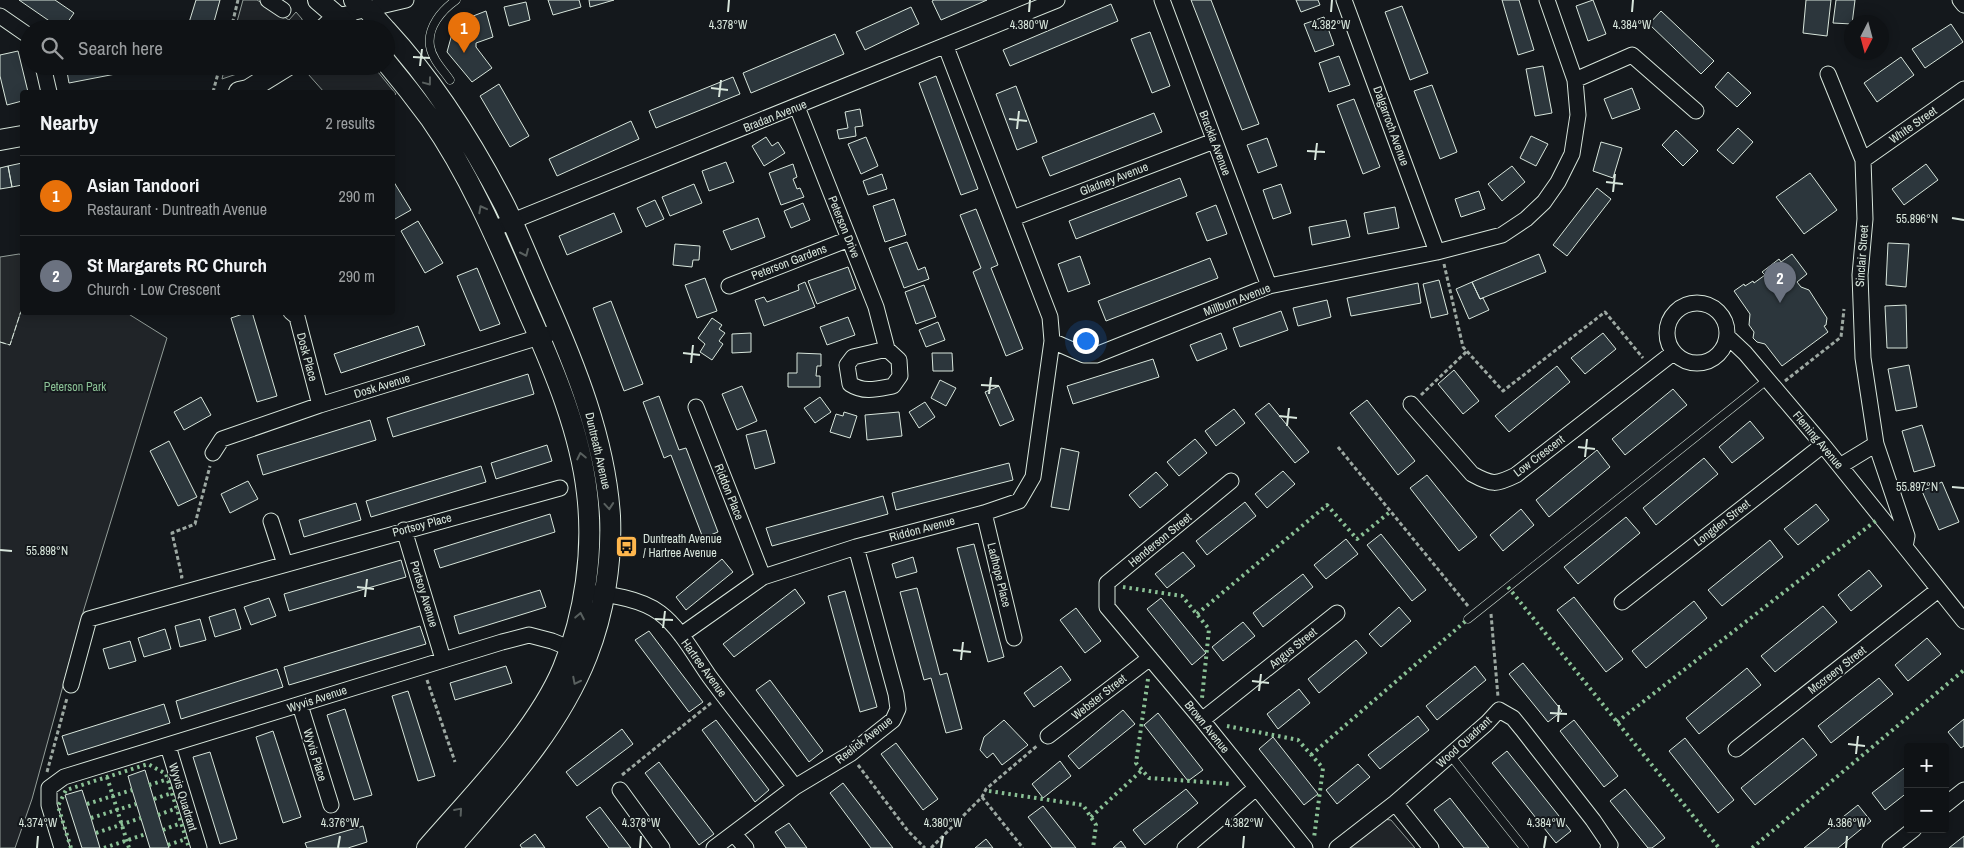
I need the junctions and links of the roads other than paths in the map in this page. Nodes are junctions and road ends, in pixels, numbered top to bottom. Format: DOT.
graph roads {
  1 [pos="268,0"];
  2 [pos="318,0"];
  3 [pos="406,0"];
  4 [pos="456,0"];
  5 [pos="1058,0"];
  6 [pos="1162,0"];
  7 [pos="1344,0"];
  8 [pos="1547,0"];
  9 [pos="1960,0"];
  10 [pos="361,5"];
  11 [pos="1964,5"];
  12 [pos="283,10"];
  13 [pos="0,16"];
  14 [pos="334,20"];
  15 [pos="344,20"];
  16 [pos="376,20"];
  17 [pos="20,30"];
  18 [pos="395,42"];
  19 [pos="946,46"];
  20 [pos="395,73"];
  21 [pos="1828,74"];
  22 [pos="45,75"];
  23 [pos="272,75"];
  24 [pos="450,80"];
  25 [pos="1575,80"];
  26 [pos="1964,89"];
  27 [pos="49,90"];
  28 [pos="248,90"];
  29 [pos="797,107"];
  30 [pos="1696,111"];
  31 [pos="20,136"];
  32 [pos="0,140"];
  33 [pos="1214,141"];
  34 [pos="1863,160"];
  35 [pos="1013,218"];
  36 [pos="512,222"];
  37 [pos="493,229"];
  38 [pos="849,239"];
  39 [pos="1439,251"];
  40 [pos="729,286"];
  41 [pos="1270,286"];
  42 [pos="295,315"];
  43 [pos="560,330"];
  44 [pos="540,337"];
  45 [pos="1728,338"];
  46 [pos="1052,340"];
  47 [pos="887,349"];
  48 [pos="1673,353"];
  49 [pos="1771,384"];
  50 [pos="1411,404"];
  51 [pos="320,405"];
  52 [pos="696,407"];
  53 [pos="1876,444"];
  54 [pos="1823,445"];
  55 [pos="213,453"];
  56 [pos="1840,466"];
  57 [pos="1232,481"];
  58 [pos="560,488"];
  59 [pos="984,513"];
  60 [pos="271,520"];
  61 [pos="404,530"];
  62 [pos="856,547"];
  63 [pos="1905,547"];
  64 [pos="285,564"];
  65 [pos="763,577"];
  66 [pos="1938,590"];
  67 [pos="584,592"];
  68 [pos="604,593"];
  69 [pos="1622,602"];
  70 [pos="1107,607"];
  71 [pos="1337,613"];
  72 [pos="1471,617"];
  73 [pos="1964,621"];
  74 [pos="681,635"];
  75 [pos="1014,638"];
  76 [pos="579,652"];
  77 [pos="1150,658"];
  78 [pos="443,659"];
  79 [pos="71,685"];
  80 [pos="300,705"];
  81 [pos="1202,720"];
  82 [pos="1048,736"];
  83 [pos="168,746"];
  84 [pos="1736,749"];
  85 [pos="1450,755"];
  86 [pos="796,787"];
  87 [pos="1256,788"];
  88 [pos="620,790"];
  89 [pos="1964,790"];
  90 [pos="1949,802"];
  91 [pos="1395,803"];
  92 [pos="330,804"];
  93 [pos="1909,833"];
  94 [pos="734,834"];
  95 [pos="62,848"];
  96 [pos="199,848"];
  97 [pos="427,848"];
  98 [pos="452,848"];
  99 [pos="662,848"];
  100 [pos="714,848"];
  101 [pos="746,848"];
  102 [pos="1185,848"];
  103 [pos="1305,848"];
  104 [pos="1336,848"];
  105 [pos="1431,848"];
  106 [pos="1524,848"];
  107 [pos="1608,848"];
  108 [pos="1890,848"];
  1 -- 12 [label="street"];
  2 -- 14 [label="street"];
  3 -- 10 [label="street"];
  4 -- 24 [label="lane"];
  5 -- 19 [label="street, Bradan Avenue"];
  6 -- 33 [label="street, Brackla Avenue"];
  7 -- 39 [label="street, Dalgarroch Avenue"];
  8 -- 25 [label="street, Millburn Avenue"];
  9 -- 11 [label="street"];
  10 -- 15 [label="street"];
  10 -- 16 [label="street, Duntreath Avenue"];
  13 -- 17 [label="street"];
  18 -- 36 [label="street, Duntreath Avenue, one-way"];
  19 -- 29 [label="street, Bradan Avenue"];
  19 -- 35 [label="street"];
  37 -- 20 [label="street, Duntreath Avenue, one-way"];
  21 -- 34 [label="street, Sinclair Street"];
  22 -- 27 [label="street"];
  23 -- 28 [label="street"];
  25 -- 30 [label="street"];
  25 -- 39 [label="street, Millburn Avenue"];
  26 -- 34 [label="street, White Street"];
  29 -- 36 [label="street, Bradan Avenue"];
  29 -- 38 [label="street, Peterson Drive"];
  31 -- 32 [label="street"];
  33 -- 35 [label="street, Gladney Avenue"];
  33 -- 41 [label="street, Brackla Avenue"];
  34 -- 53 [label="street, Sinclair Street"];
  35 -- 46 [label="street"];
  36 -- 37 [label="street, Bradan Avenue"];
  36 -- 43 [label="street, Duntreath Avenue, one-way"];
  37 -- 44 [label="street, Duntreath Avenue"];
  38 -- 40 [label="street, Peterson Gardens"];
  38 -- 47 [label="street, Peterson Drive"];
  39 -- 41 [label="street, Millburn Avenue"];
  41 -- 46 [label="street, Millburn Avenue"];
  42 -- 51 [label="street, Dosk Place"];
  43 -- 44 [label="street, Dosk Avenue"];
  43 -- 68 [label="street, Duntreath Avenue, one-way"];
  44 -- 51 [label="street, Dosk Avenue"];
  67 -- 44 [label="street, Duntreath Avenue, one-way"];
  45 -- 48 [label="street"];
  45 -- 48 [label="street"];
  45 -- 49 [label="street, Fleming Avenue"];
  46 -- 59 [label="street, Riddon Avenue"];
  48 -- 50 [label="street, Low Crescent"];
  49 -- 54 [label="street, Fleming Avenue"];
  49 -- 72 [label="lane"];
  51 -- 55 [label="street, Dosk Avenue"];
  52 -- 65 [label="street, Riddon Place"];
  53 -- 56 [label="street"];
  53 -- 63 [label="street, Sinclair Street"];
  54 -- 56 [label="street, Fleming Avenue"];
  54 -- 69 [label="street, Longden Street"];
  56 -- 63 [label="street, Fleming Avenue"];
  57 -- 70 [label="street, Henderson Street"];
  58 -- 61 [label="street, Portsoy Place"];
  59 -- 62 [label="street, Riddon Avenue"];
  59 -- 75 [label="street, Ladhope Place"];
  60 -- 64 [label="street"];
  61 -- 64 [label="street, Portsoy Place"];
  61 -- 78 [label="street, Portsoy Avenue"];
  62 -- 65 [label="street, Riddon Avenue"];
  62 -- 86 [label="street, Reelick Avenue"];
  63 -- 66 [label="street"];
  64 -- 79 [label="street, Portsoy Place"];
  65 -- 74 [label="street, Riddon Avenue"];
  66 -- 73 [label="street"];
  66 -- 84 [label="street, Mccreery Street"];
  67 -- 68 [label="street, Hartree Avenue"];
  76 -- 67 [label="street, Duntreath Avenue, one-way"];
  68 -- 74 [label="street, Hartree Avenue"];
  68 -- 76 [label="street, Duntreath Avenue"];
  70 -- 77 [label="street, Brown Avenue"];
  71 -- 81 [label="street, Angus Street"];
  74 -- 86 [label="street, Hartree Avenue"];
  76 -- 78 [label="street, Wyvis Avenue"];
  97 -- 76 [label="street, Duntreath Avenue, one-way"];
  76 -- 98 [label="street, Duntreath Avenue, one-way"];
  77 -- 81 [label="street, Brown Avenue"];
  77 -- 82 [label="street, Webster Street"];
  78 -- 80 [label="street, Wyvis Avenue"];
  80 -- 83 [label="street, Wyvis Avenue"];
  80 -- 92 [label="street, Wyvis Place"];
  81 -- 87 [label="street, Brown Avenue"];
  83 -- 95 [label="street, Wyvis Avenue"];
  83 -- 96 [label="street, Wyvis Quadrant"];
  85 -- 91 [label="street, Wood Quadrant"];
  85 -- 106 [label="lane"];
  85 -- 107 [label="street, Wood Quadrant"];
  86 -- 94 [label="street, Reelick Avenue"];
  87 -- 102 [label="street"];
  87 -- 103 [label="street, Brown Avenue"];
  88 -- 99 [label="street"];
  89 -- 90 [label="street"];
  91 -- 104 [label="street, Wood Quadrant"];
  91 -- 105 [label="street"];
  93 -- 108 [label="street"];
  94 -- 100 [label="street, Reelick Avenue"];
  94 -- 101 [label="street"];
}
